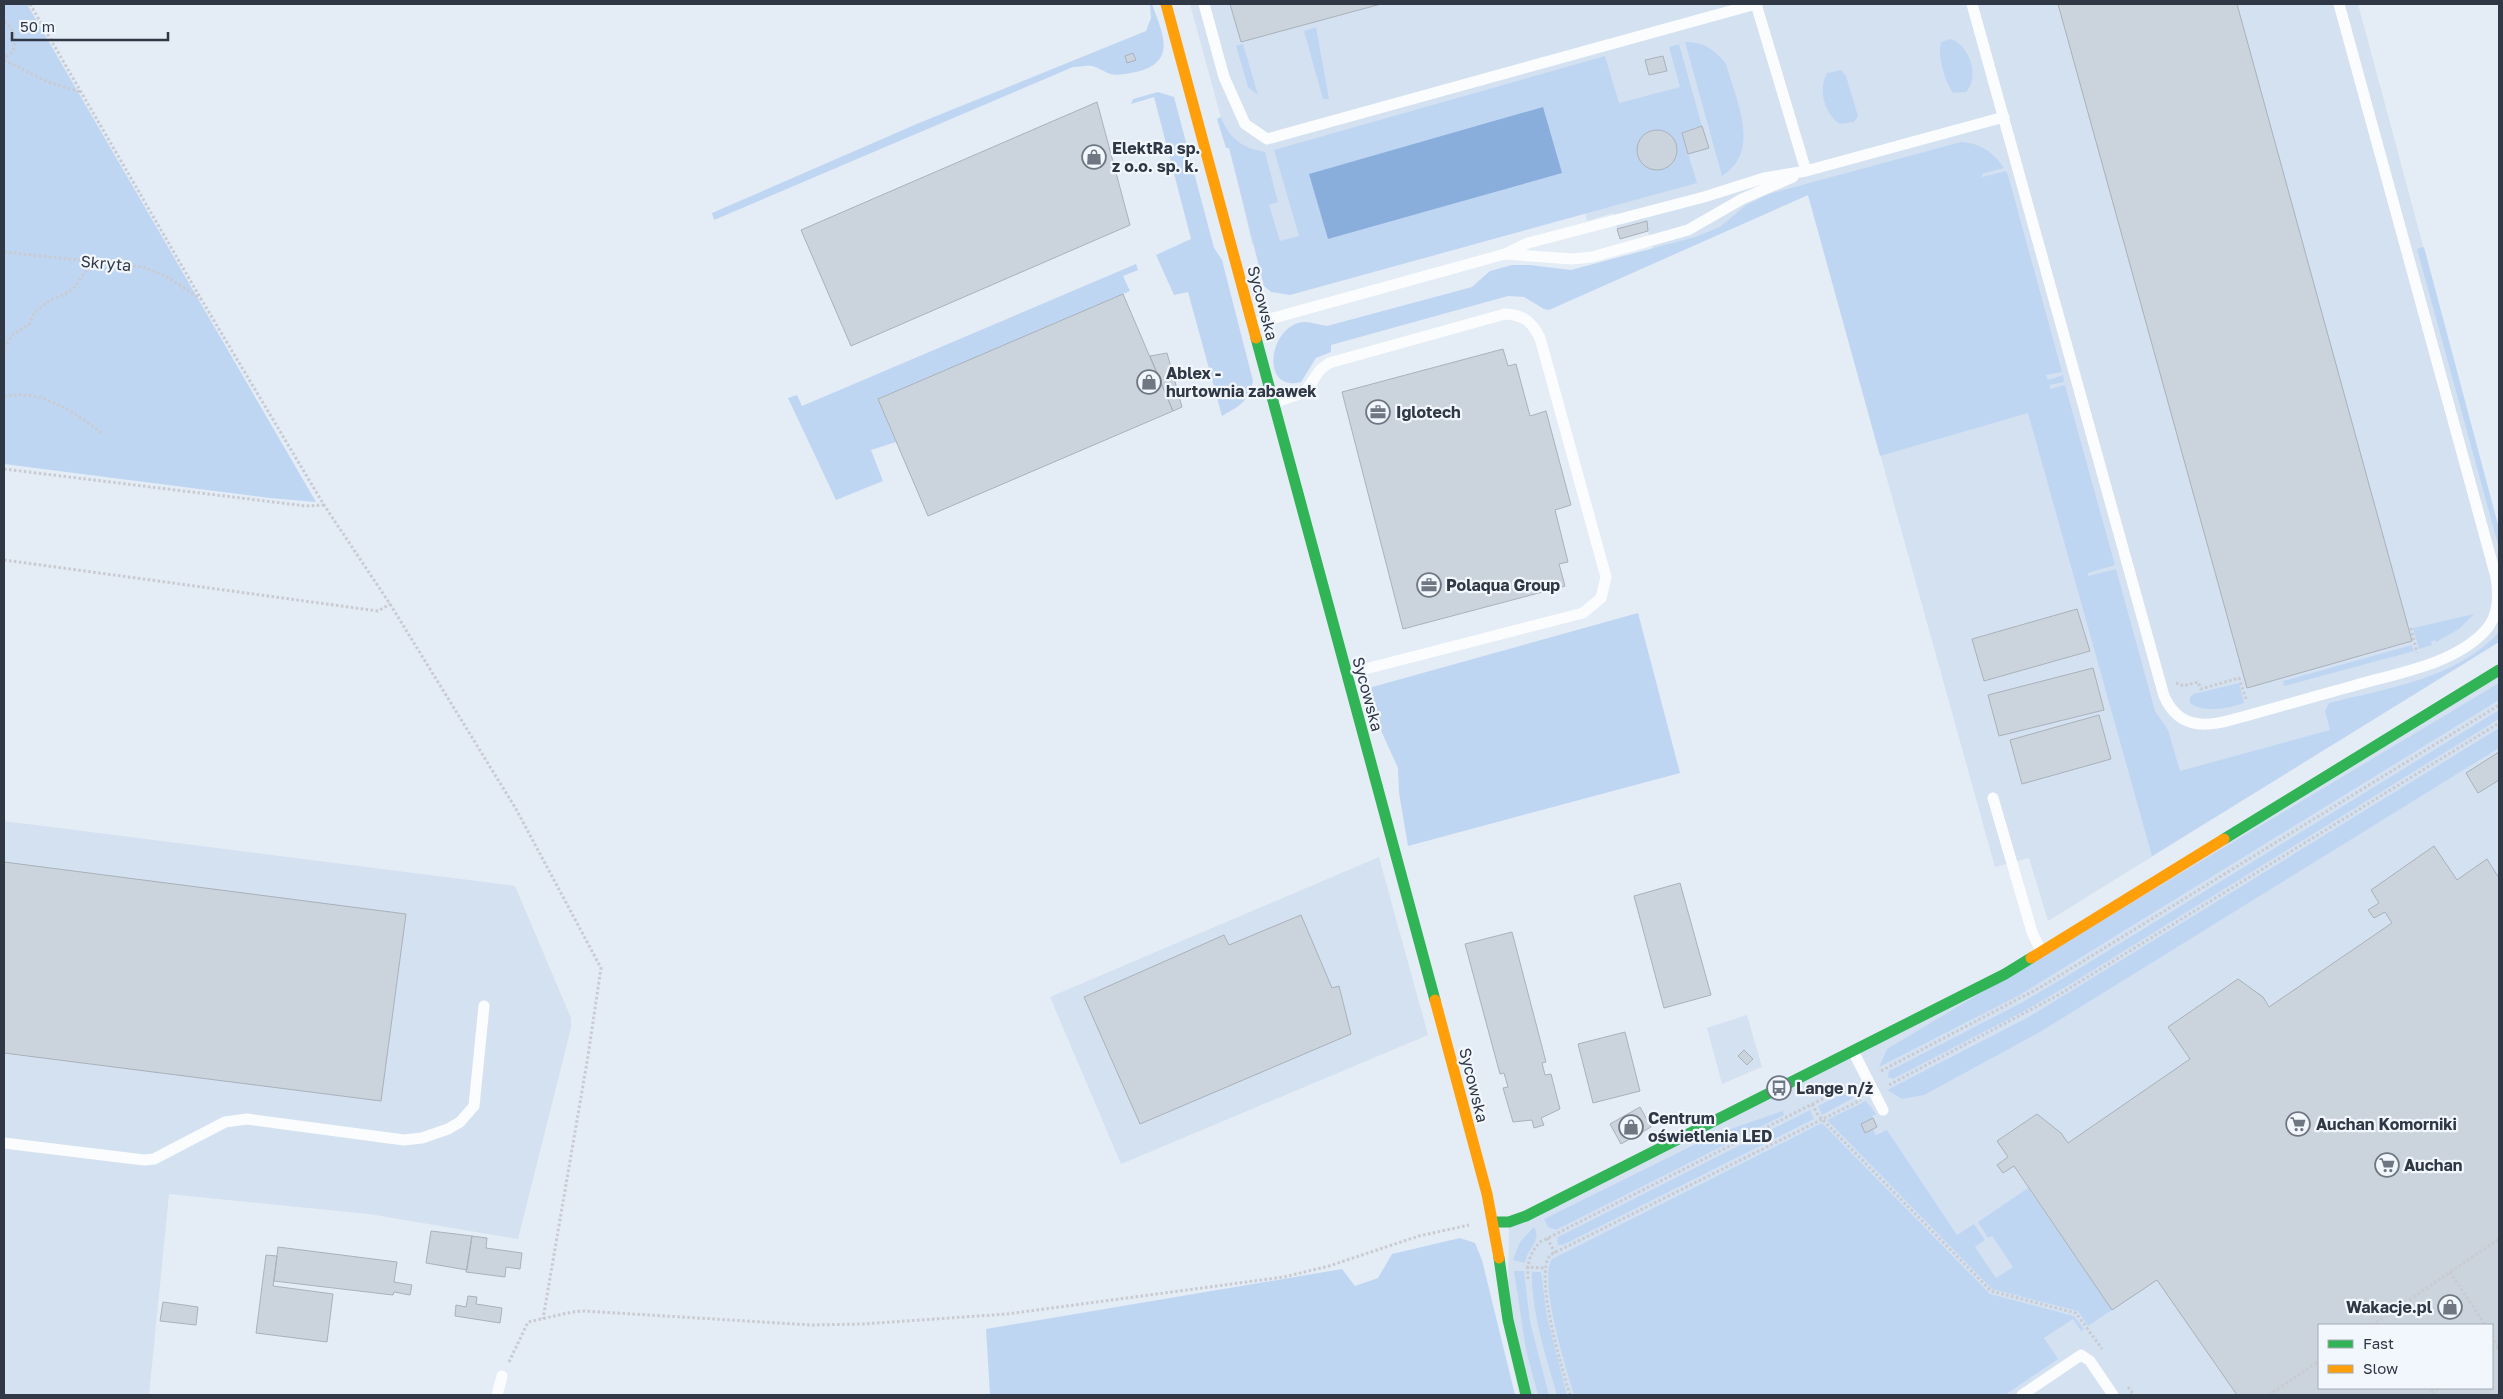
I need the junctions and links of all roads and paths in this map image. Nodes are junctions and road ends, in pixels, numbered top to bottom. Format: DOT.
graph roads {
  1 [pos="30,4"];
  2 [pos="1166,4"];
  3 [pos="1204,4"];
  4 [pos="1756,4"];
  5 [pos="1972,4"];
  6 [pos="2339,4"];
  7 [pos="4,22"];
  8 [pos="4,59"];
  9 [pos="82,92"];
  10 [pos="2004,117"];
  11 [pos="1806,171"];
  12 [pos="4,252"];
  13 [pos="1505,254"];
  14 [pos="92,262"];
  15 [pos="201,300"];
  16 [pos="1252,324"];
  17 [pos="4,348"];
  18 [pos="4,397"];
  19 [pos="1273,402"];
  20 [pos="103,434"];
  21 [pos="4,469"];
  22 [pos="324,505"];
  23 [pos="4,560"];
  24 [pos="390,604"];
  25 [pos="2411,628"];
  26 [pos="2425,651"];
  27 [pos="2417,653"];
  28 [pos="2407,656"];
  29 [pos="2499,670"];
  30 [pos="1346,674"];
  31 [pos="2174,682"];
  32 [pos="2255,698"];
  33 [pos="2499,705"];
  34 [pos="2499,724"];
  35 [pos="1993,798"];
  36 [pos="2041,952"];
  37 [pos="484,1006"];
  38 [pos="1853,1051"];
  39 [pos="1867,1078"];
  40 [pos="1874,1093"];
  41 [pos="1812,1103"];
  42 [pos="1883,1110"];
  43 [pos="1822,1119"];
  44 [pos="4,1143"];
  45 [pos="1493,1222"];
  46 [pos="2499,1239"];
  47 [pos="2450,1272"];
  48 [pos="1529,1286"];
  49 [pos="542,1319"];
  50 [pos="2373,1324"];
  51 [pos="2484,1324"];
  52 [pos="2103,1350"];
  53 [pos="2318,1362"];
  54 [pos="502,1376"];
  55 [pos="2124,1380"];
  56 [pos="2275,1394"];
  57 [pos="497,1395"];
  58 [pos="1526,1395"];
  59 [pos="1570,1395"];
  60 [pos="2022,1395"];
  61 [pos="2113,1395"];
  62 [pos="2134,1395"];
  63 [pos="2270,1395"];
  1 -- 9 [label="path"];
  2 -- 16 [label="street, Sycowska"];
  3 -- 4 [label="lane"];
  4 -- 11 [label="lane"];
  5 -- 10 [label="lane"];
  6 -- 10 [label="lane"];
  7 -- 8 [label="path"];
  8 -- 9 [label="path"];
  9 -- 15 [label="path"];
  10 -- 11 [label="lane"];
  11 -- 13 [label="lane"];
  11 -- 13 [label="lane"];
  12 -- 14 [label="path, Skryta"];
  13 -- 16 [label="lane"];
  14 -- 15 [label="path, Skryta"];
  14 -- 17 [label="path"];
  15 -- 22 [label="path"];
  16 -- 19 [label="street, Sycowska"];
  18 -- 20 [label="path"];
  19 -- 30 [label="street, Sycowska"];
  19 -- 30 [label="lane"];
  21 -- 22 [label="path"];
  22 -- 24 [label="path"];
  23 -- 24 [label="path"];
  24 -- 49 [label="path"];
  25 -- 27 [label="path"];
  26 -- 27 [label="path"];
  27 -- 28 [label="path"];
  29 -- 36 [label="street"];
  30 -- 45 [label="street, Sycowska"];
  31 -- 32 [label="path"];
  33 -- 39 [label="path"];
  34 -- 40 [label="path"];
  35 -- 36 [label="lane"];
  36 -- 38 [label="street"];
  37 -- 44 [label="lane"];
  38 -- 39 [label="lane"];
  38 -- 45 [label="street"];
  39 -- 40 [label="lane"];
  39 -- 41 [label="path"];
  40 -- 42 [label="lane"];
  40 -- 43 [label="path"];
  41 -- 43 [label="path"];
  41 -- 48 [label="path"];
  43 -- 52 [label="path"];
  43 -- 59 [label="path"];
  45 -- 49 [label="path"];
  45 -- 58 [label="street, Sycowska"];
  46 -- 47 [label="path"];
  47 -- 50 [label="path"];
  47 -- 51 [label="path"];
  49 -- 54 [label="path"];
  53 -- 56 [label="path"];
  54 -- 57 [label="lane"];
  55 -- 62 [label="path"];
  56 -- 63 [label="path"];
  60 -- 61 [label="lane"];
}
